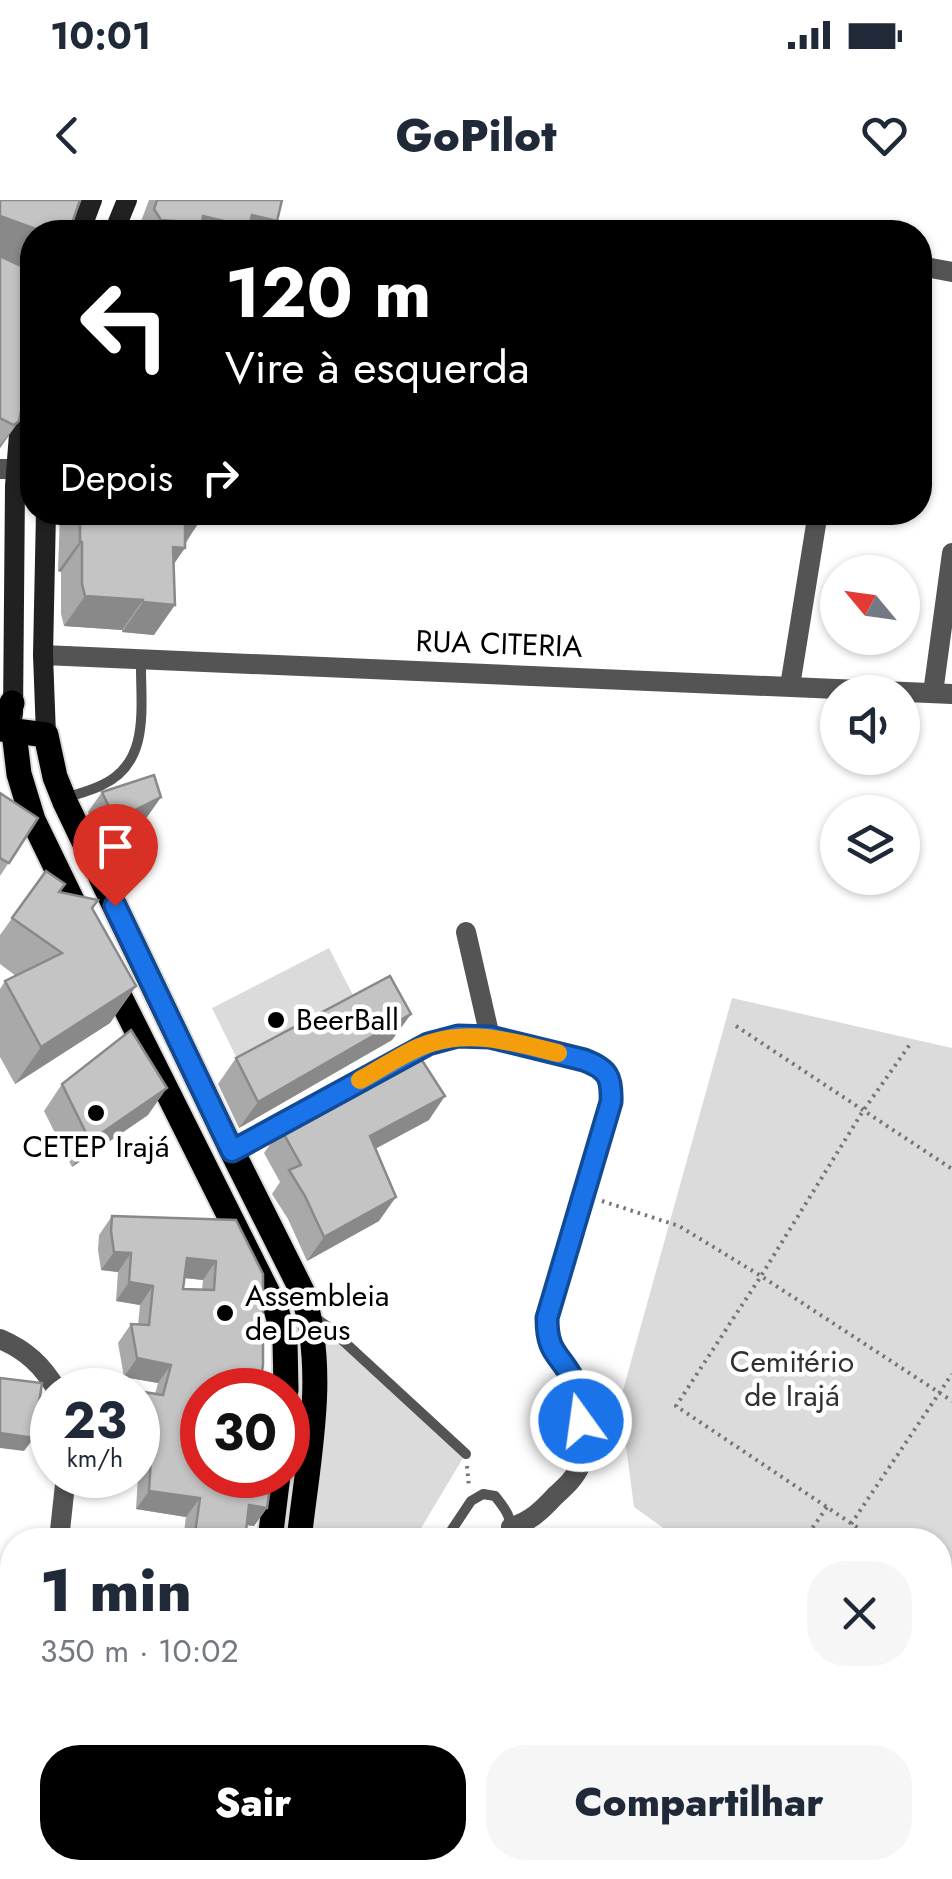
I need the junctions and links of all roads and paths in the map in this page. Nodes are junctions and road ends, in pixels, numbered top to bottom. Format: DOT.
graph roads {
  1 [pos="20,422"];
  2 [pos="8,477"];
  3 [pos="46,525"];
  4 [pos="816,525"];
  5 [pos="952,553"];
  6 [pos="6,645"];
  7 [pos="43,655"];
  8 [pos="141,659"];
  9 [pos="790,686"];
  10 [pos="943,694"];
  11 [pos="6,722"];
  12 [pos="46,734"];
  13 [pos="10,771"];
  14 [pos="60,788"];
  15 [pos="466,932"];
  16 [pos="736,1026"];
  17 [pos="490,1037"];
  18 [pos="911,1043"];
  19 [pos="863,1111"];
  20 [pos="232,1151"];
  21 [pos="952,1169"];
  22 [pos="583,1195"];
  23 [pos="762,1276"];
  24 [pos="310,1315"];
  25 [pos="0,1338"];
  26 [pos="42,1368"];
  27 [pos="286,1368"];
  28 [pos="952,1374"];
  29 [pos="940,1393"];
  30 [pos="952,1400"];
  31 [pos="466,1454"];
  32 [pos="64,1498"];
  33 [pos="275,1498"];
  34 [pos="471,1501"];
  35 [pos="827,1508"];
  36 [pos="851,1524"];
  37 [pos="61,1528"];
  38 [pos="271,1528"];
  39 [pos="301,1528"];
  40 [pos="453,1528"];
  41 [pos="509,1528"];
  42 [pos="516,1528"];
  43 [pos="813,1528"];
  44 [pos="857,1528"];
  1 -- 2 [label="main road"];
  2 -- 6 [label="main road"];
  3 -- 7 [label="main road"];
  4 -- 9 [label="street"];
  5 -- 10 [label="street"];
  6 -- 11 [label="main road"];
  7 -- 8 [label="street, RUA CITERIA"];
  7 -- 12 [label="main road"];
  8 -- 9 [label="street, RUA CITERIA"];
  8 -- 14 [label="lane"];
  9 -- 10 [label="street, RUA CITERIA"];
  11 -- 12 [label="main road"];
  11 -- 13 [label="main road"];
  12 -- 14 [label="main road"];
  13 -- 14 [label="main road"];
  13 -- 27 [label="main road"];
  14 -- 20 [label="main road"];
  15 -- 17 [label="street"];
  16 -- 19 [label="path"];
  17 -- 20 [label="street"];
  17 -- 22 [label="street"];
  18 -- 19 [label="path"];
  19 -- 21 [label="path"];
  19 -- 23 [label="path"];
  20 -- 24 [label="main road"];
  22 -- 23 [label="path"];
  22 -- 42 [label="street"];
  23 -- 29 [label="path"];
  23 -- 35 [label="path"];
  24 -- 31 [label="lane"];
  24 -- 39 [label="main road"];
  25 -- 26 [label="street"];
  28 -- 29 [label="path"];
  29 -- 30 [label="path"];
  29 -- 36 [label="path"];
  31 -- 34 [label="path"];
  32 -- 37 [label="street"];
  33 -- 38 [label="main road"];
  34 -- 40 [label="lane"];
  34 -- 41 [label="lane"];
  35 -- 36 [label="path"];
  35 -- 43 [label="path"];
  36 -- 44 [label="path"];
}
